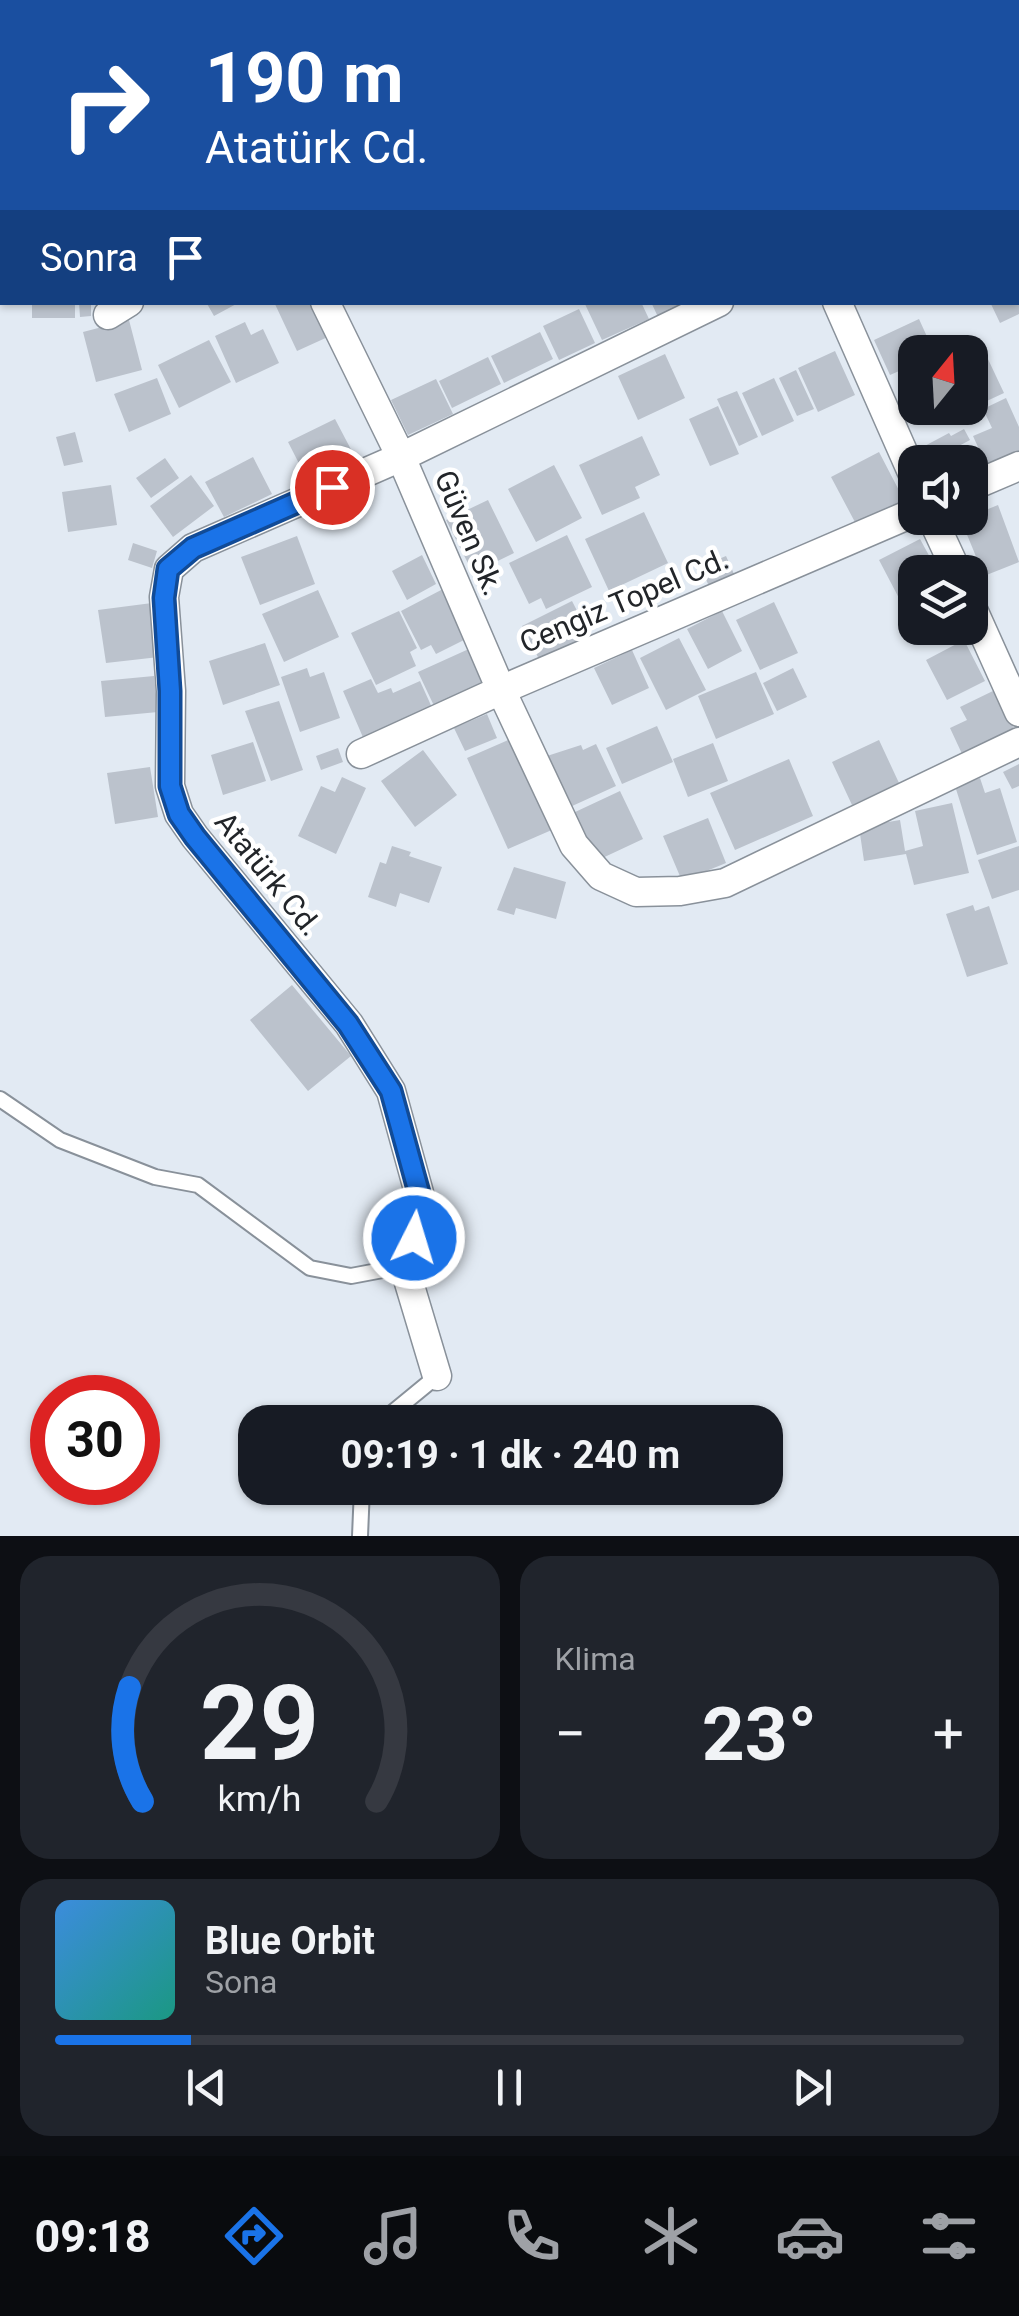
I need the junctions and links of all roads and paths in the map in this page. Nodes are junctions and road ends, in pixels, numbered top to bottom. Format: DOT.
graph roads {
  1 [pos="326,305"];
  2 [pos="713,305"];
  3 [pos="838,305"];
  4 [pos="900,445"];
  5 [pos="401,457"];
  6 [pos="1019,466"];
  7 [pos="988,480"];
  8 [pos="898,519"];
  9 [pos="988,642"];
  10 [pos="500,690"];
  11 [pos="1019,712"];
  12 [pos="1019,742"];
  13 [pos="361,754"];
  14 [pos="0,1099"];
  15 [pos="404,1266"];
  16 [pos="436,1376"];
  17 [pos="401,1405"];
  18 [pos="361,1505"];
  19 [pos="360,1536"];
  1 -- 5 [label="street, Güven Sk."];
  2 -- 5 [label="street, Atatürk Cd."];
  3 -- 4 [label="street"];
  5 -- 10 [label="street, Güven Sk."];
  5 -- 15 [label="street, Atatürk Cd."];
  6 -- 7 [label="street"];
  8 -- 10 [label="street, Cengiz Topel Cd."];
  9 -- 11 [label="street"];
  10 -- 12 [label="street, Güven Sk."];
  10 -- 13 [label="street, Cengiz Topel Cd."];
  14 -- 15 [label="lane"];
  15 -- 16 [label="street"];
  16 -- 17 [label="lane"];
  18 -- 19 [label="lane"];
}
